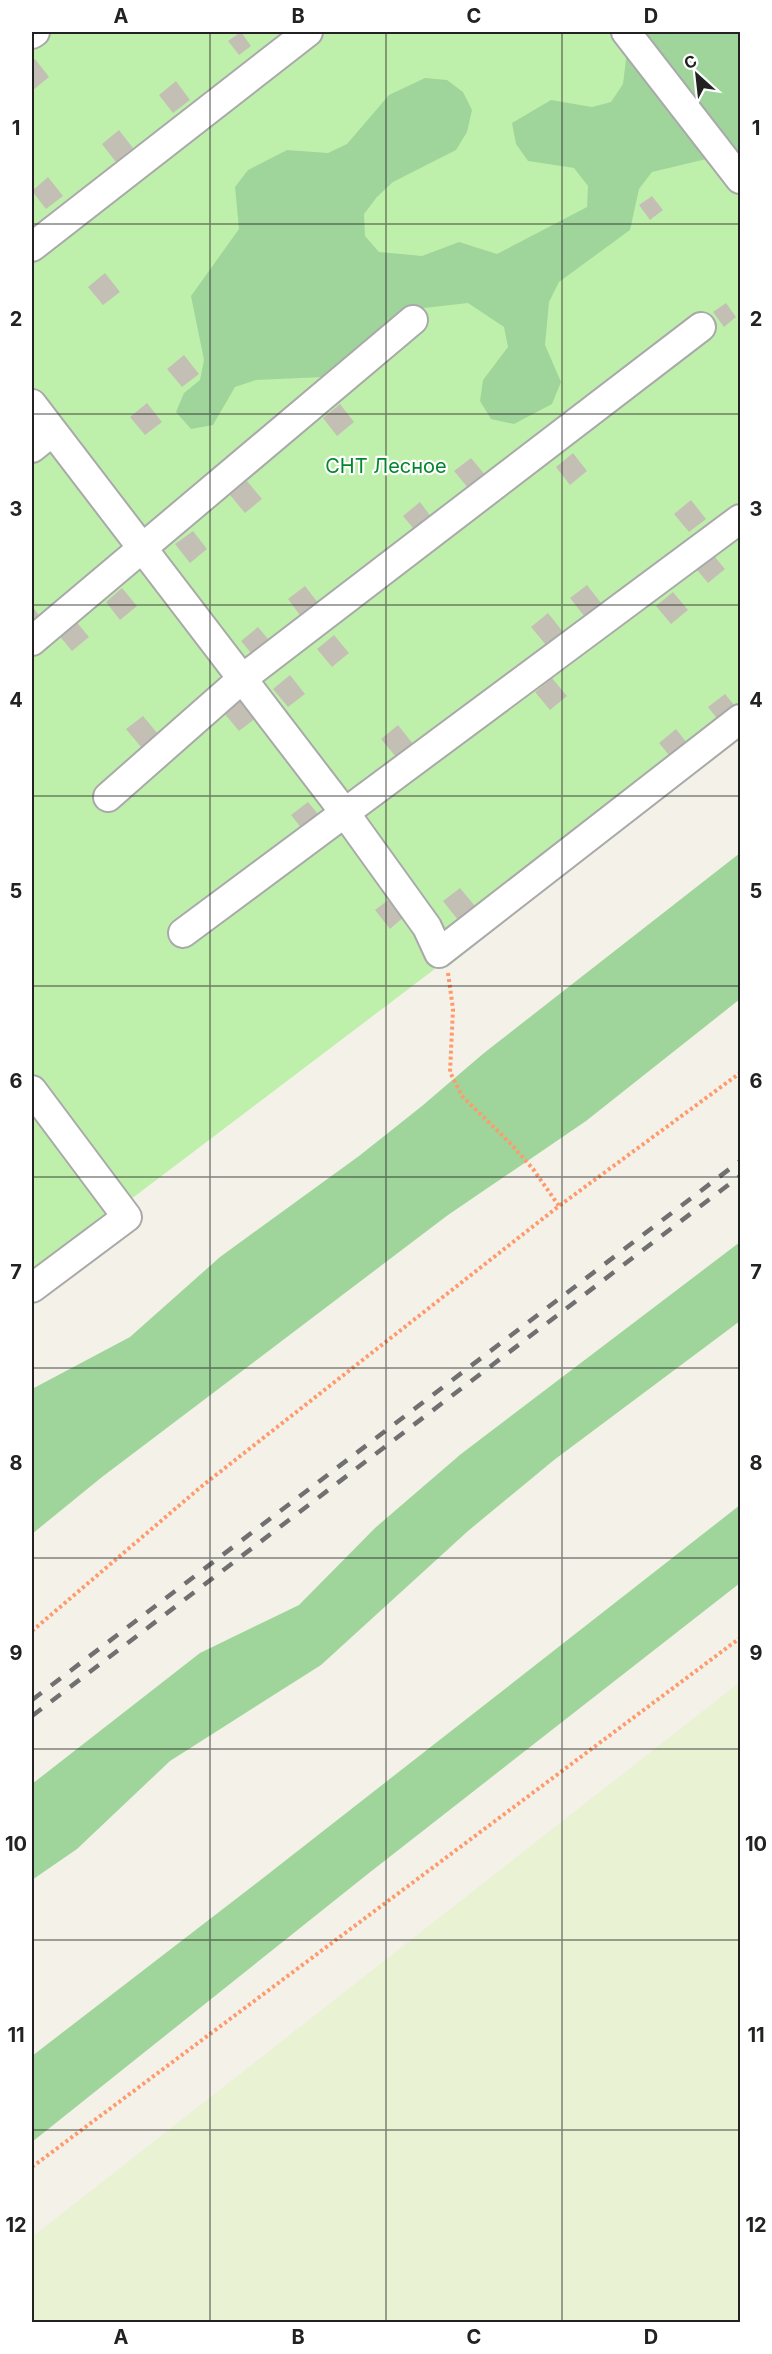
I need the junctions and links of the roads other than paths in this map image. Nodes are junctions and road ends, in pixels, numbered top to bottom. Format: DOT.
graph roads {
  1 [pos="35,32"];
  2 [pos="308,32"];
  3 [pos="606,32"];
  4 [pos="626,32"];
  5 [pos="32,34"];
  6 [pos="710,171"];
  7 [pos="741,179"];
  8 [pos="32,247"];
  9 [pos="413,321"];
  10 [pos="701,327"];
  11 [pos="32,404"];
  12 [pos="42,440"];
  13 [pos="741,519"];
  14 [pos="143,548"];
  15 [pos="32,641"];
  16 [pos="243,678"];
  17 [pos="741,719"];
  18 [pos="108,797"];
  19 [pos="345,813"];
  20 [pos="183,933"];
  21 [pos="32,1090"];
  22 [pos="32,1288"];
  1 -- 5 [label="street"];
  2 -- 8 [label="street"];
  3 -- 6 [label="street"];
  4 -- 7 [label="street"];
  9 -- 14 [label="street"];
  10 -- 16 [label="street"];
  11 -- 12 [label="street"];
  12 -- 14 [label="street"];
  13 -- 19 [label="street"];
  14 -- 15 [label="street"];
  14 -- 16 [label="street"];
  16 -- 18 [label="street"];
  16 -- 19 [label="street"];
  17 -- 19 [label="street"];
  19 -- 20 [label="street"];
  21 -- 22 [label="street"];
}
